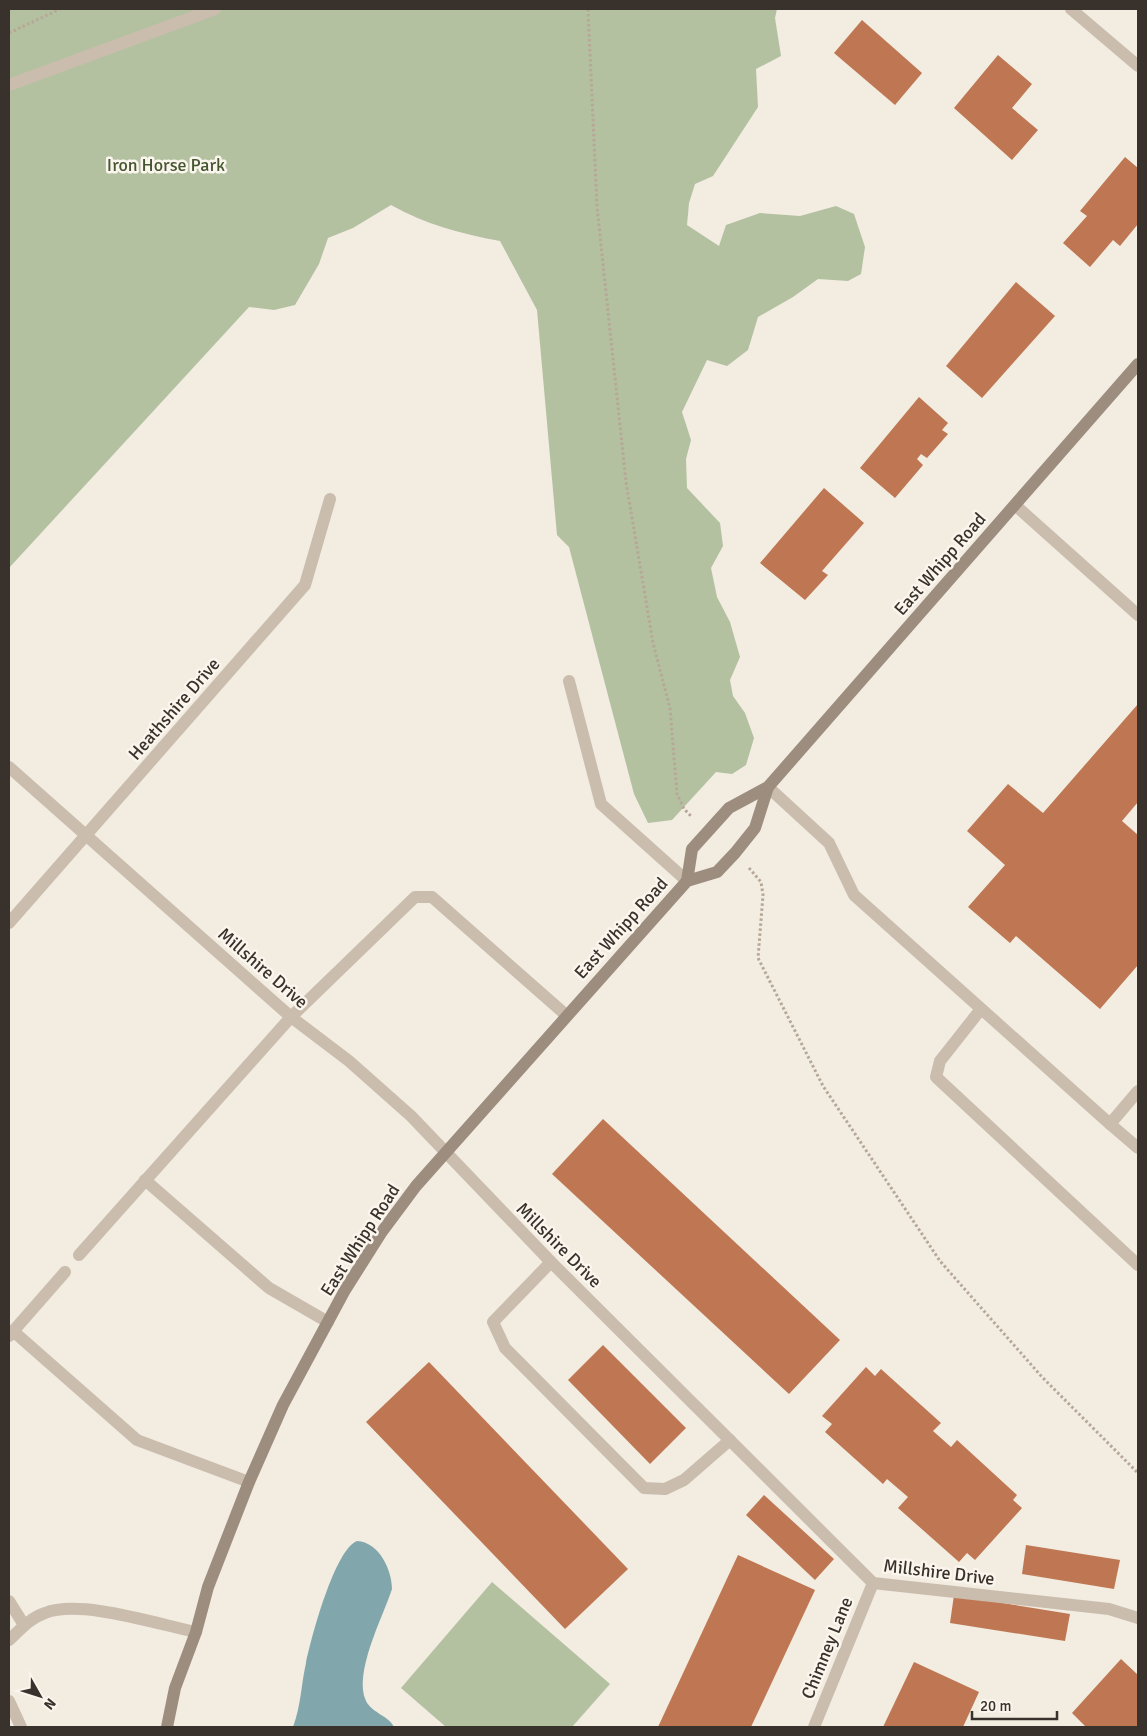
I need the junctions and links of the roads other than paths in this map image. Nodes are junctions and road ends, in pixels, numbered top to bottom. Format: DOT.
graph roads {
  1 [pos="215,9"];
  2 [pos="1071,9"];
  3 [pos="1138,66"];
  4 [pos="9,85"];
  5 [pos="1138,364"];
  6 [pos="330,499"];
  7 [pos="1015,505"];
  8 [pos="1138,615"];
  9 [pos="569,681"];
  10 [pos="9,766"];
  11 [pos="768,786"];
  12 [pos="87,836"];
  13 [pos="687,881"];
  14 [pos="9,923"];
  15 [pos="981,1009"];
  16 [pos="566,1015"];
  17 [pos="291,1017"];
  18 [pos="1138,1091"];
  19 [pos="1110,1124"];
  20 [pos="1138,1148"];
  21 [pos="446,1153"];
  22 [pos="145,1180"];
  23 [pos="79,1255"];
  24 [pos="551,1262"];
  25 [pos="1138,1265"];
  26 [pos="65,1272"];
  27 [pos="328,1322"];
  28 [pos="11,1334"];
  29 [pos="730,1440"];
  30 [pos="249,1482"];
  31 [pos="873,1583"];
  32 [pos="9,1602"];
  33 [pos="1138,1618"];
  34 [pos="24,1625"];
  35 [pos="196,1632"];
  36 [pos="9,1640"];
  37 [pos="9,1702"];
  38 [pos="21,1727"];
  39 [pos="167,1727"];
  40 [pos="814,1727"];
  1 -- 4 [label="street"];
  2 -- 3 [label="street"];
  5 -- 7 [label="main road, East Whipp Road"];
  6 -- 12 [label="street, Heathshire Drive"];
  7 -- 8 [label="street"];
  7 -- 11 [label="main road, East Whipp Road"];
  9 -- 13 [label="street"];
  10 -- 12 [label="street, Millshire Drive"];
  11 -- 13 [label="main road, East Whipp Road"];
  11 -- 13 [label="main road, East Whipp Road"];
  11 -- 15 [label="street"];
  12 -- 14 [label="street, Heathshire Drive"];
  12 -- 17 [label="street, Millshire Drive"];
  13 -- 16 [label="main road, East Whipp Road"];
  15 -- 19 [label="street"];
  15 -- 25 [label="street"];
  16 -- 17 [label="street"];
  16 -- 21 [label="main road, East Whipp Road"];
  17 -- 21 [label="street, Millshire Drive"];
  17 -- 22 [label="street"];
  18 -- 19 [label="street"];
  19 -- 20 [label="street"];
  21 -- 24 [label="street, Millshire Drive"];
  21 -- 27 [label="main road, East Whipp Road"];
  22 -- 23 [label="street"];
  22 -- 27 [label="street"];
  24 -- 29 [label="street, Millshire Drive"];
  24 -- 29 [label="street"];
  26 -- 28 [label="street"];
  27 -- 30 [label="main road, East Whipp Road"];
  28 -- 30 [label="street"];
  29 -- 31 [label="street, Millshire Drive"];
  30 -- 35 [label="main road, East Whipp Road"];
  31 -- 33 [label="street, Millshire Drive"];
  31 -- 40 [label="street, Chimney Lane"];
  32 -- 34 [label="street"];
  34 -- 35 [label="street"];
  34 -- 36 [label="street"];
  35 -- 39 [label="main road, East Whipp Road"];
  37 -- 38 [label="street"];
}
